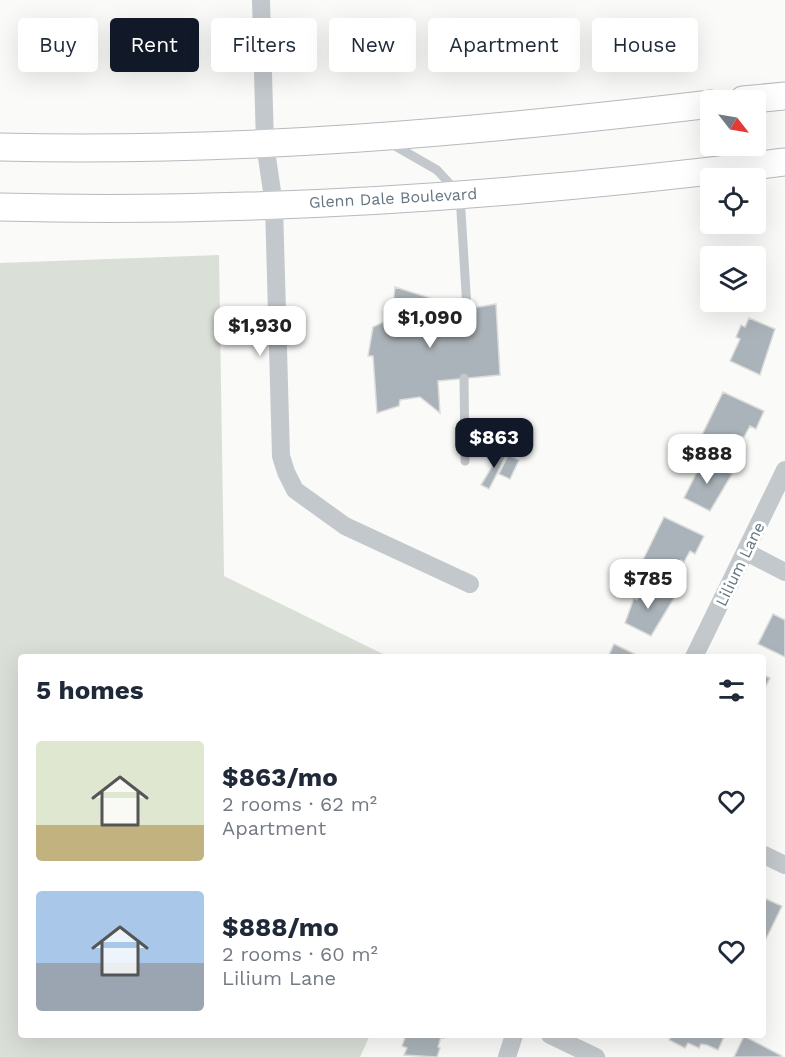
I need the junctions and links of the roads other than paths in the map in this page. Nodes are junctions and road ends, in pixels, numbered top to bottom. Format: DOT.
graph roads {
  1 [pos="261,0"];
  2 [pos="785,96"];
  3 [pos="766,98"];
  4 [pos="700,105"];
  5 [pos="379,138"];
  6 [pos="265,144"];
  7 [pos="0,147"];
  8 [pos="785,162"];
  9 [pos="460,195"];
  10 [pos="274,205"];
  11 [pos="0,207"];
  12 [pos="467,309"];
  13 [pos="464,378"];
  14 [pos="465,460"];
  15 [pos="785,470"];
  16 [pos="746,552"];
  17 [pos="785,572"];
  18 [pos="470,584"];
  19 [pos="695,654"];
  20 [pos="766,856"];
  21 [pos="785,865"];
  22 [pos="513,1038"];
  23 [pos="556,1038"];
  24 [pos="507,1057"];
  25 [pos="596,1057"];
  1 -- 6 [label="street"];
  2 -- 3 [label="main road"];
  4 -- 5 [label="main road"];
  5 -- 6 [label="main road"];
  5 -- 9 [label="lane"];
  6 -- 7 [label="main road"];
  6 -- 10 [label="street"];
  8 -- 9 [label="main road, Glenn Dale Boulevard"];
  9 -- 10 [label="main road, Glenn Dale Boulevard"];
  9 -- 12 [label="lane"];
  10 -- 11 [label="main road, Glenn Dale Boulevard"];
  10 -- 18 [label="street"];
  13 -- 14 [label="lane"];
  15 -- 16 [label="street, Lilium Lane"];
  16 -- 17 [label="street"];
  16 -- 19 [label="street, Lilium Lane"];
  20 -- 21 [label="street"];
  22 -- 24 [label="street"];
  23 -- 25 [label="street"];
}
